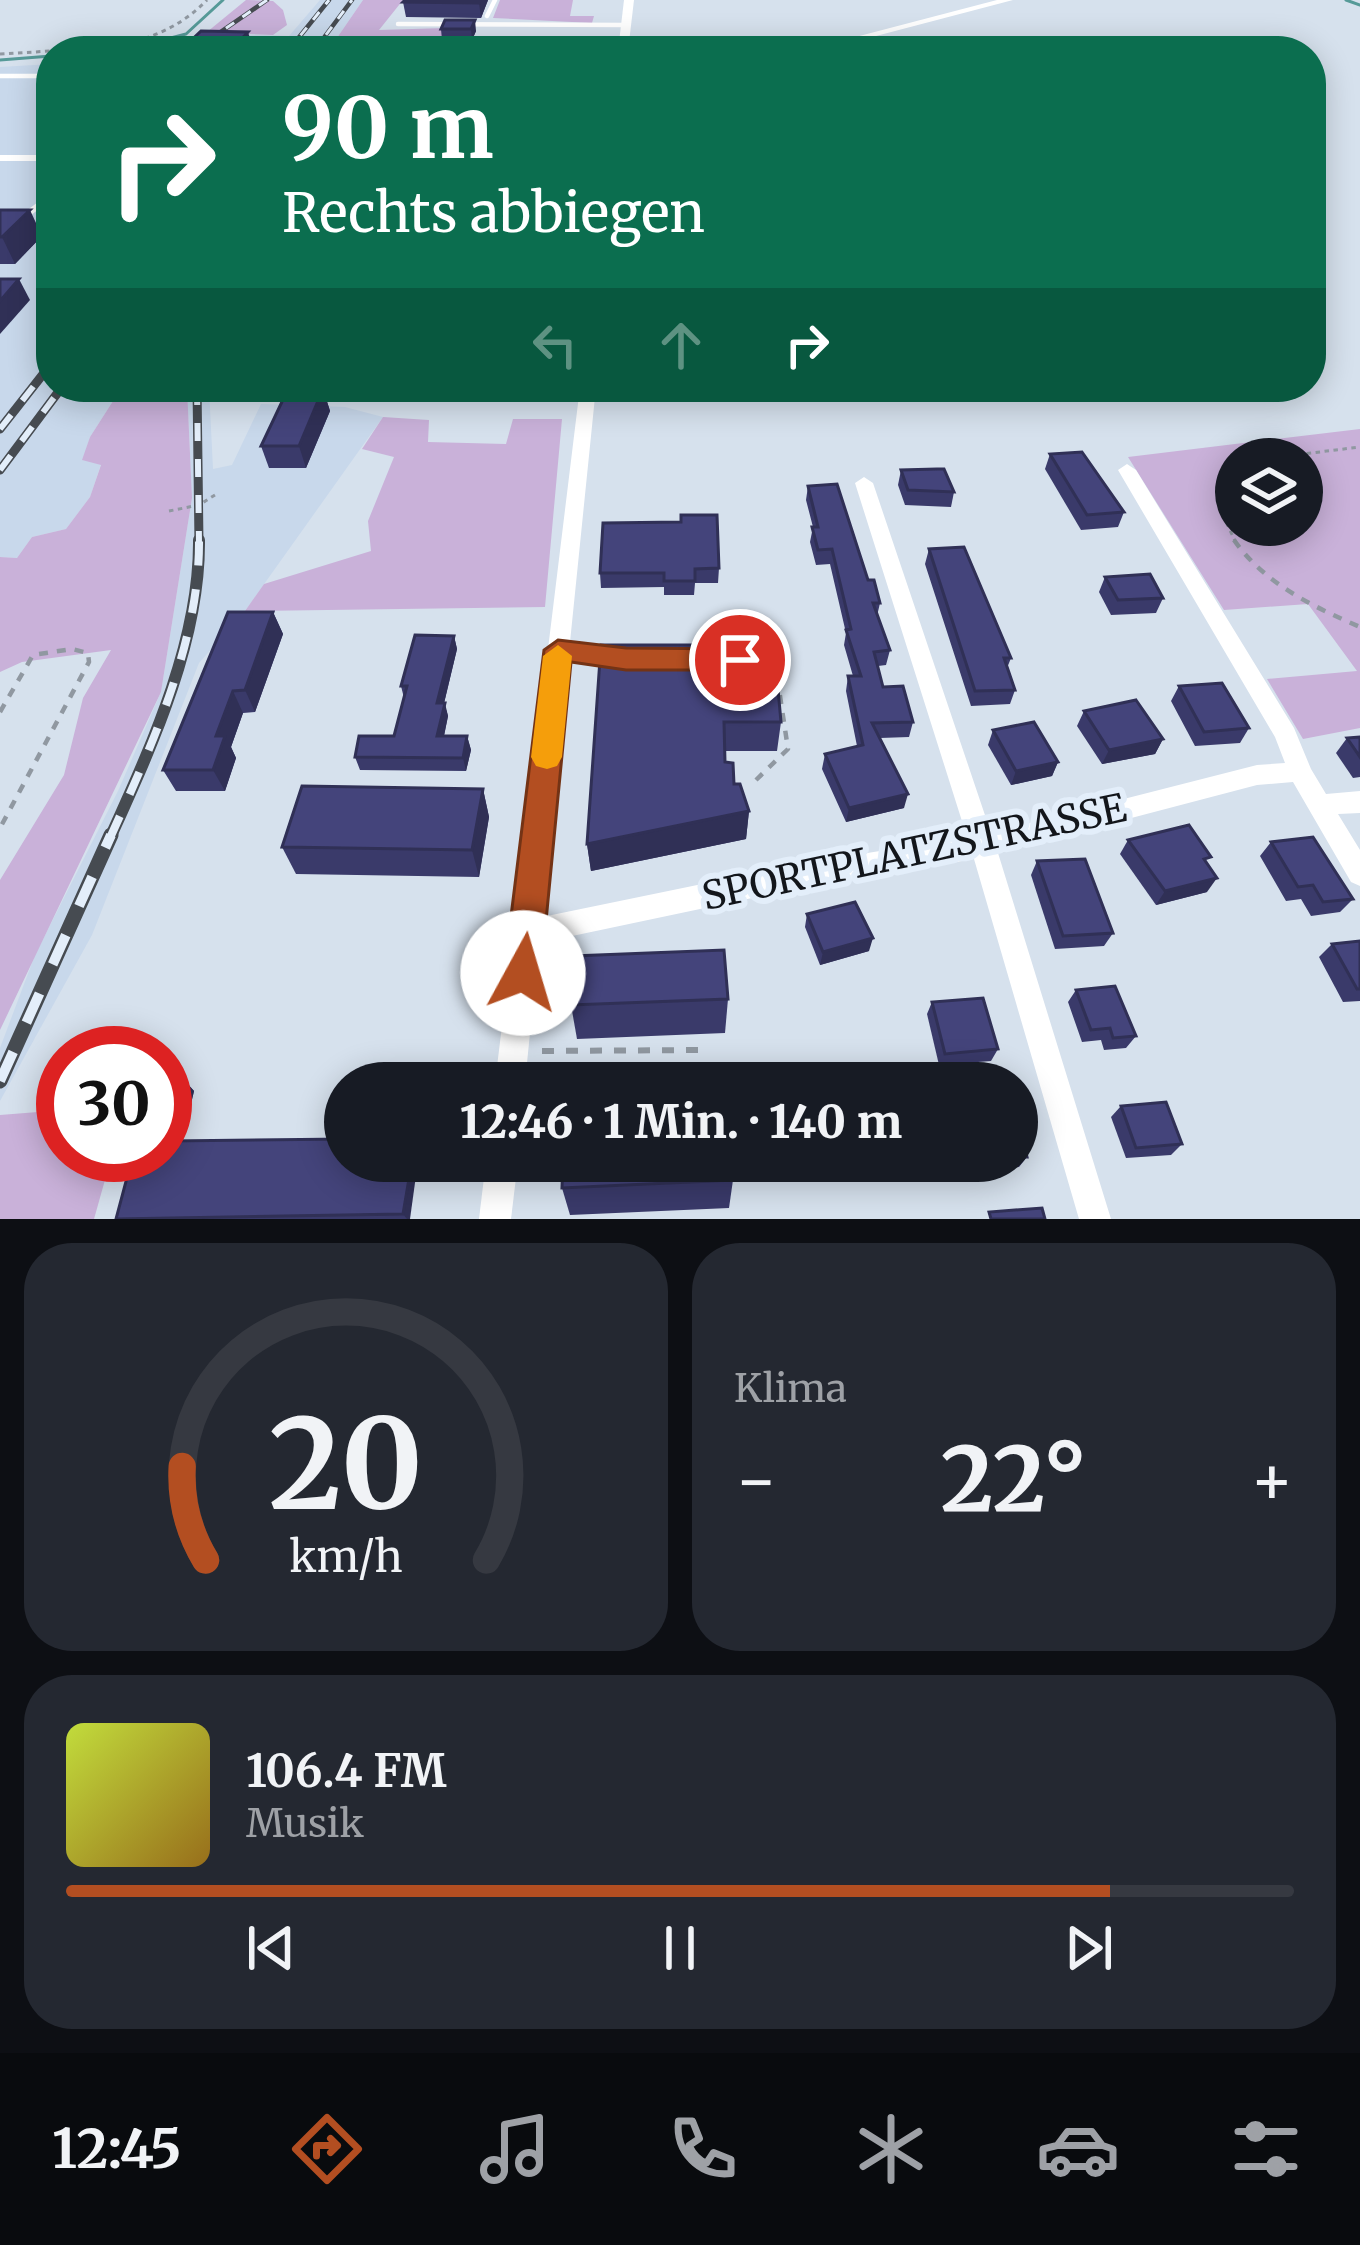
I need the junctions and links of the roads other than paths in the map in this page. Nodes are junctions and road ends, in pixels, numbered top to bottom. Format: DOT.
graph roads {
  1 [pos="495,0"];
  2 [pos="629,0"];
  3 [pos="1008,0"];
  4 [pos="487,16"];
  5 [pos="398,24"];
  6 [pos="626,25"];
  7 [pos="625,36"];
  8 [pos="866,36"];
  9 [pos="0,76"];
  10 [pos="36,76"];
  11 [pos="0,158"];
  12 [pos="36,158"];
  13 [pos="36,207"];
  14 [pos="0,219"];
  15 [pos="586,402"];
  16 [pos="1126,470"];
  17 [pos="864,483"];
  18 [pos="558,650"];
  19 [pos="626,659"];
  20 [pos="1300,772"];
  21 [pos="1360,802"];
  22 [pos="1318,805"];
  23 [pos="983,846"];
  24 [pos="1360,874"];
  25 [pos="527,933"];
  26 [pos="513,1062"];
  27 [pos="499,1182"];
  28 [pos="495,1219"];
  29 [pos="1095,1219"];
  1 -- 4 [label="lane"];
  2 -- 6 [label="street"];
  3 -- 8 [label="street"];
  5 -- 6 [label="lane"];
  6 -- 7 [label="street"];
  9 -- 10 [label="lane"];
  11 -- 12 [label="lane"];
  13 -- 14 [label="lane"];
  15 -- 18 [label="street"];
  16 -- 20 [label="street"];
  17 -- 23 [label="street"];
  18 -- 19 [label="lane"];
  18 -- 25 [label="street"];
  20 -- 22 [label="street"];
  20 -- 23 [label="street, SPORTPLATZSTRASSE"];
  21 -- 22 [label="street"];
  22 -- 24 [label="street"];
  23 -- 25 [label="street, SPORTPLATZSTRASSE"];
  23 -- 29 [label="street"];
  25 -- 26 [label="street"];
  27 -- 28 [label="street"];
}
